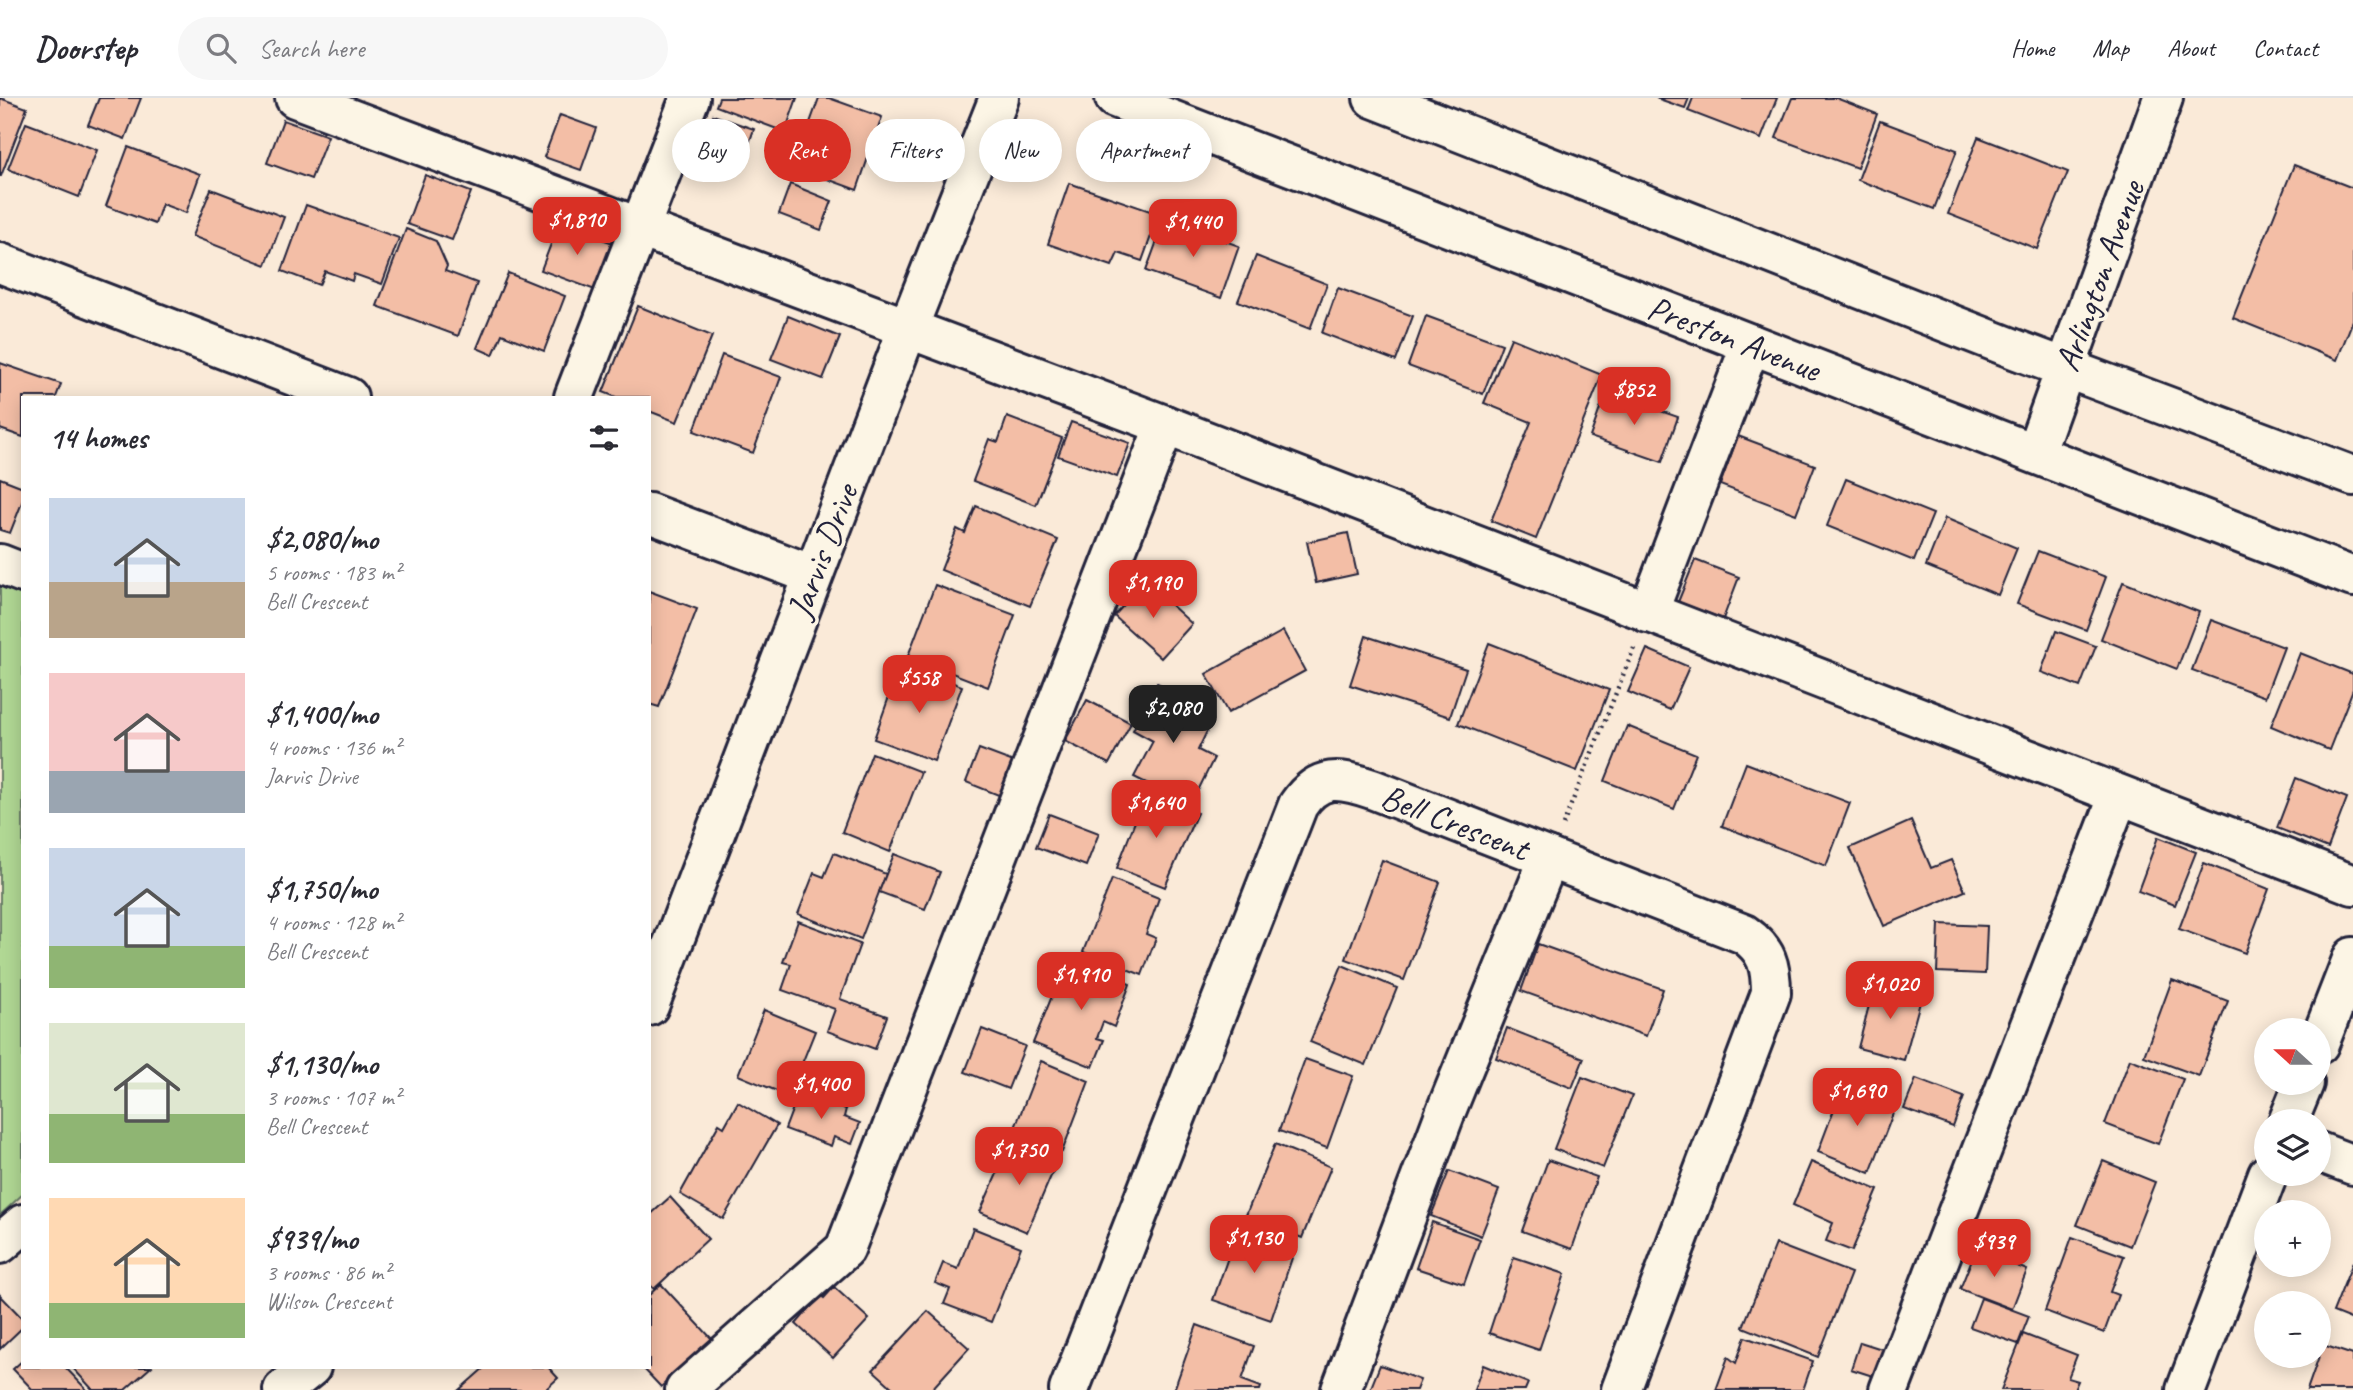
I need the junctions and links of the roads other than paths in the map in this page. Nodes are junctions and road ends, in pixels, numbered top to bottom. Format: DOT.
graph roads {
  1 [pos="295,98"];
  2 [pos="690,98"];
  3 [pos="999,98"];
  4 [pos="1115,98"];
  5 [pos="1373,98"];
  6 [pos="2156,100"];
  7 [pos="639,229"];
  8 [pos="0,263"];
  9 [pos="908,328"];
  10 [pos="1751,344"];
  11 [pos="2066,369"];
  12 [pos="345,396"];
  13 [pos="574,396"];
  14 [pos="1165,425"];
  15 [pos="2035,453"];
  16 [pos="2353,476"];
  17 [pos="651,514"];
  18 [pos="0,564"];
  19 [pos="21,572"];
  20 [pos="813,575"];
  21 [pos="2353,578"];
  22 [pos="1648,613"];
  23 [pos="2119,795"];
  24 [pos="1549,858"];
  25 [pos="2353,886"];
  26 [pos="2353,957"];
  27 [pos="651,1001"];
  28 [pos="2329,1018"];
  29 [pos="2331,1157"];
  30 [pos="2353,1165"];
  31 [pos="2263,1186"];
  32 [pos="21,1226"];
  33 [pos="0,1244"];
  34 [pos="310,1369"];
  35 [pos="314,1369"];
  36 [pos="284,1390"];
  37 [pos="335,1390"];
  38 [pos="685,1390"];
  39 [pos="1069,1390"];
  40 [pos="1341,1390"];
  41 [pos="1621,1390"];
  42 [pos="1889,1390"];
  43 [pos="2186,1390"];
  1 -- 7 [label="street"];
  2 -- 7 [label="street"];
  3 -- 9 [label="street, Jarvis Drive"];
  4 -- 10 [label="street, Preston Avenue"];
  5 -- 11 [label="street"];
  6 -- 11 [label="street, Arlington Avenue"];
  7 -- 9 [label="street"];
  7 -- 13 [label="street"];
  8 -- 12 [label="street"];
  9 -- 14 [label="street"];
  9 -- 20 [label="street, Jarvis Drive"];
  10 -- 15 [label="street, Preston Avenue"];
  10 -- 22 [label="street"];
  11 -- 15 [label="street, Arlington Avenue"];
  11 -- 16 [label="street"];
  14 -- 22 [label="street"];
  14 -- 38 [label="street"];
  15 -- 21 [label="street, Preston Avenue"];
  17 -- 20 [label="street"];
  18 -- 19 [label="street"];
  20 -- 27 [label="street, Jarvis Drive"];
  22 -- 23 [label="street"];
  23 -- 25 [label="street"];
  23 -- 42 [label="street"];
  24 -- 39 [label="street, Bell Crescent"];
  24 -- 40 [label="street"];
  24 -- 41 [label="street, Bell Crescent"];
  26 -- 28 [label="street"];
  29 -- 30 [label="street"];
  31 -- 43 [label="street"];
  32 -- 33 [label="street"];
  34 -- 36 [label="street"];
  35 -- 37 [label="street"];
}
